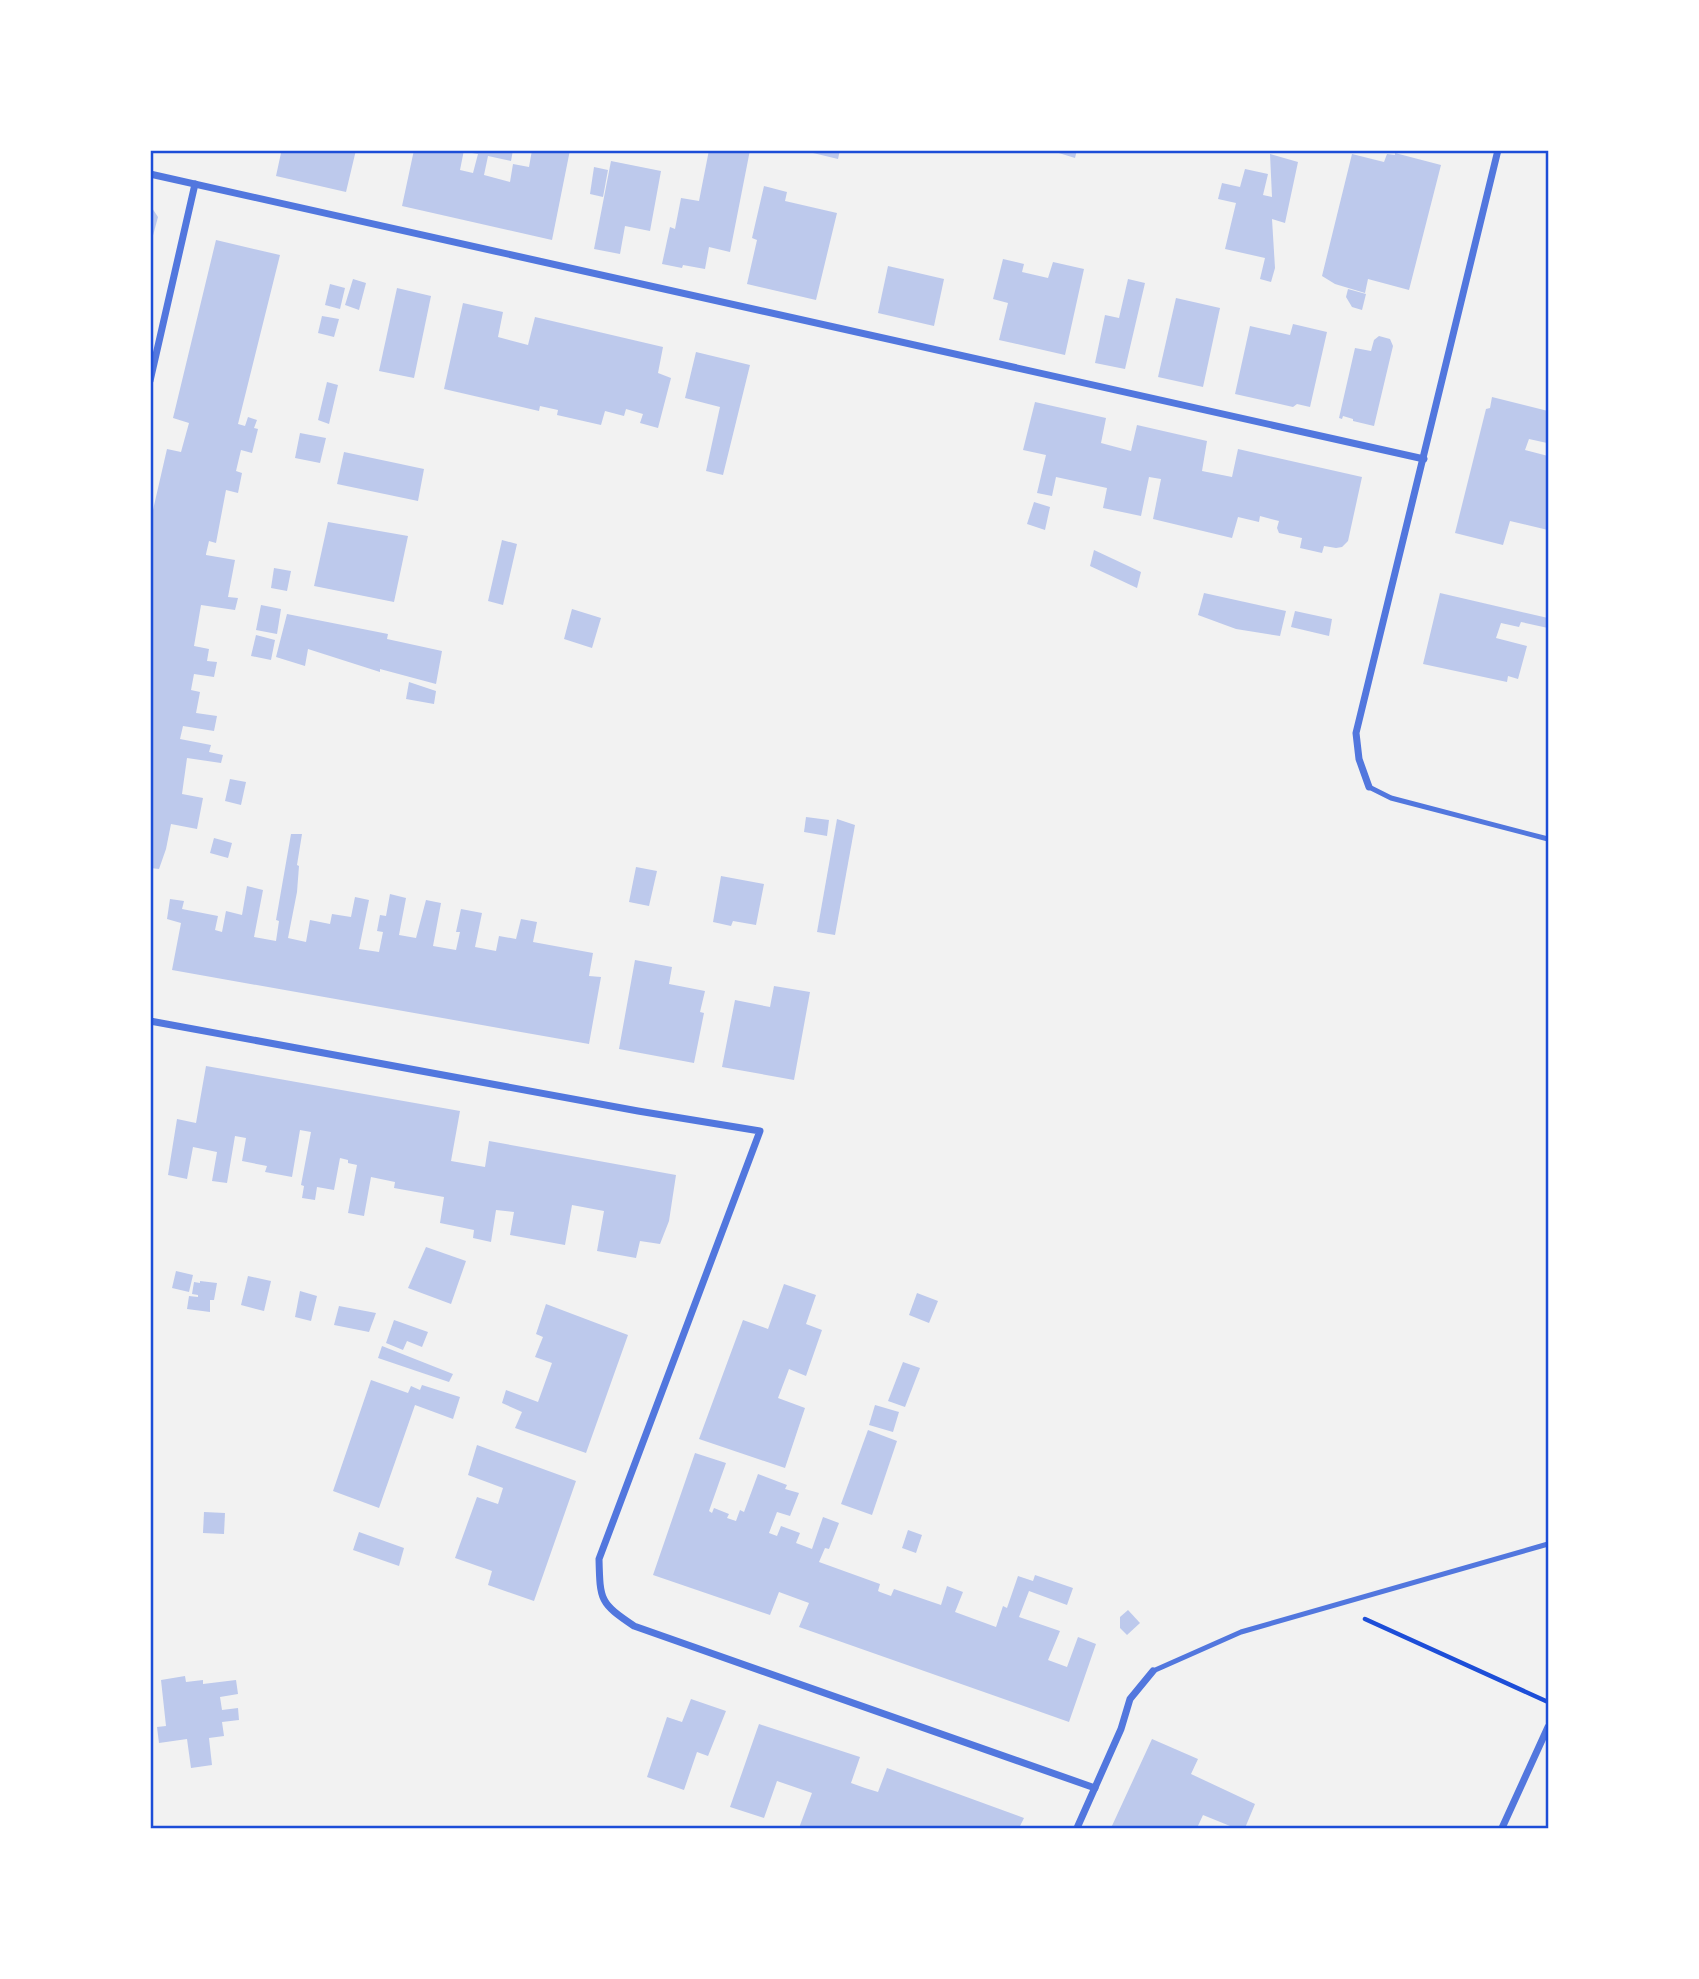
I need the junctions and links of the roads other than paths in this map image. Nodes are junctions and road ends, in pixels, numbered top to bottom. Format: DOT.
graph roads {
  1 [pos="1498,150"];
  2 [pos="150,174"];
  3 [pos="195,184"];
  4 [pos="150,381"];
  5 [pos="1424,459"];
  6 [pos="1369,787"];
  7 [pos="1549,839"];
  8 [pos="150,1021"];
  9 [pos="1549,1544"];
  10 [pos="1153,1671"];
  11 [pos="1549,1727"];
  12 [pos="1095,1788"];
  13 [pos="1077,1829"];
  14 [pos="1502,1829"];
  1 -- 5 [label="street"];
  2 -- 3 [label="street"];
  3 -- 4 [label="street"];
  3 -- 5 [label="street"];
  5 -- 6 [label="street"];
  6 -- 7 [label="lane"];
  8 -- 12 [label="street"];
  9 -- 10 [label="lane"];
  10 -- 12 [label="street"];
  11 -- 14 [label="street"];
  12 -- 13 [label="street"];
}
